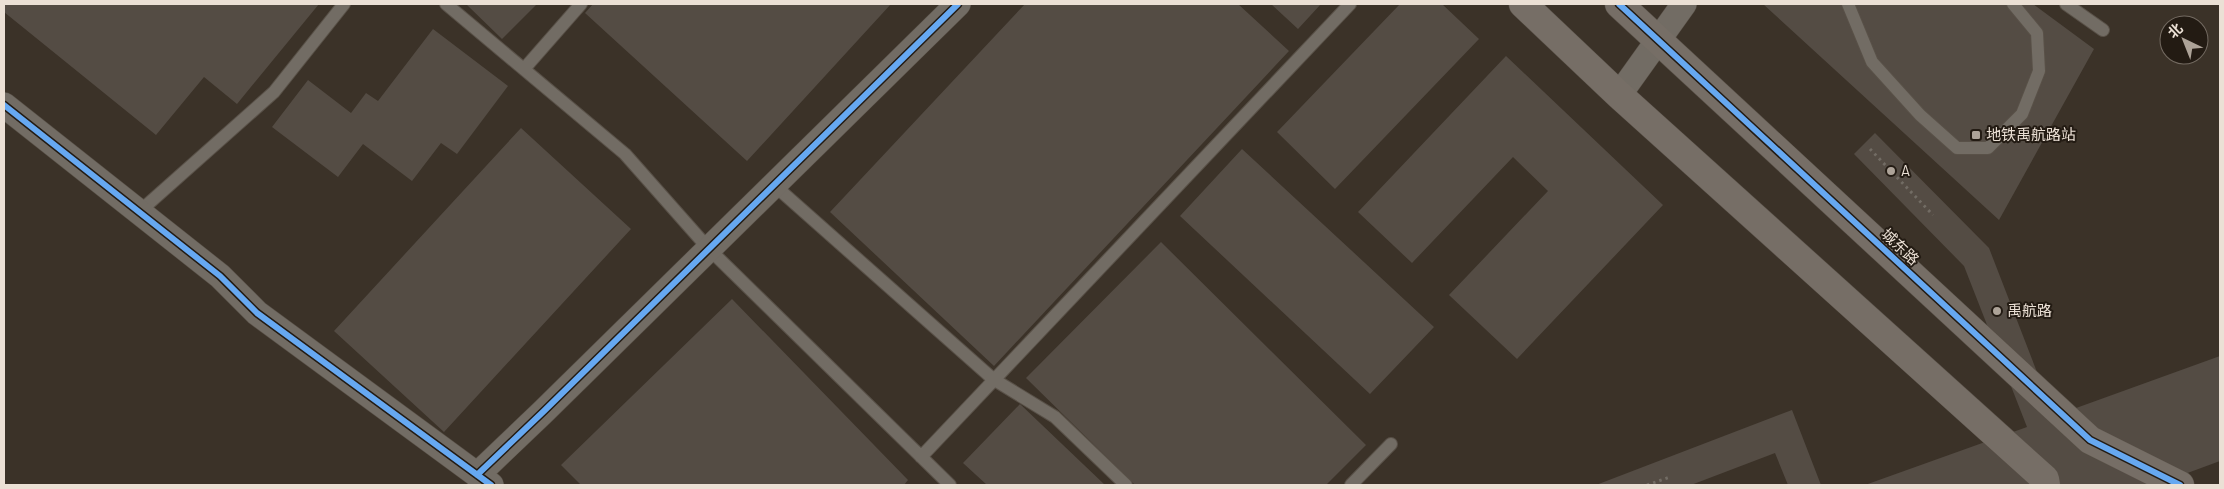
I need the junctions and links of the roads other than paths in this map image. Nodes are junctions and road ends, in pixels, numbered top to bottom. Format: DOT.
graph roads {
  1 [pos="344,4"];
  2 [pos="446,4"];
  3 [pos="581,4"];
  4 [pos="958,4"];
  5 [pos="1350,4"];
  6 [pos="1523,4"];
  7 [pos="1619,4"];
  8 [pos="1684,4"];
  9 [pos="1848,4"];
  10 [pos="2013,4"];
  11 [pos="2066,4"];
  12 [pos="2103,30"];
  13 [pos="1658,40"];
  14 [pos="524,69"];
  15 [pos="1619,95"];
  16 [pos="4,106"];
  17 [pos="774,185"];
  18 [pos="139,212"];
  19 [pos="709,249"];
  20 [pos="993,379"];
  21 [pos="1392,444"];
  22 [pos="921,457"];
  23 [pos="484,480"];
  24 [pos="950,485"];
  25 [pos="1126,485"];
  26 [pos="1352,485"];
  27 [pos="2046,485"];
  28 [pos="2180,485"];
  1 -- 18 [label="lane"];
  2 -- 14 [label="lane"];
  3 -- 14 [label="lane"];
  4 -- 17 [label="street"];
  5 -- 20 [label="lane"];
  6 -- 15 [label="street"];
  7 -- 13 [label="street, 城东路"];
  8 -- 13 [label="street"];
  9 -- 10 [label="lane"];
  11 -- 12 [label="lane"];
  13 -- 15 [label="street"];
  13 -- 28 [label="street, 城东路"];
  14 -- 19 [label="lane"];
  15 -- 27 [label="street"];
  16 -- 18 [label="street"];
  17 -- 19 [label="street"];
  17 -- 20 [label="lane"];
  18 -- 23 [label="street"];
  19 -- 22 [label="lane"];
  19 -- 23 [label="street"];
  20 -- 22 [label="lane"];
  20 -- 25 [label="lane"];
  21 -- 26 [label="lane"];
  22 -- 24 [label="lane"];
}
